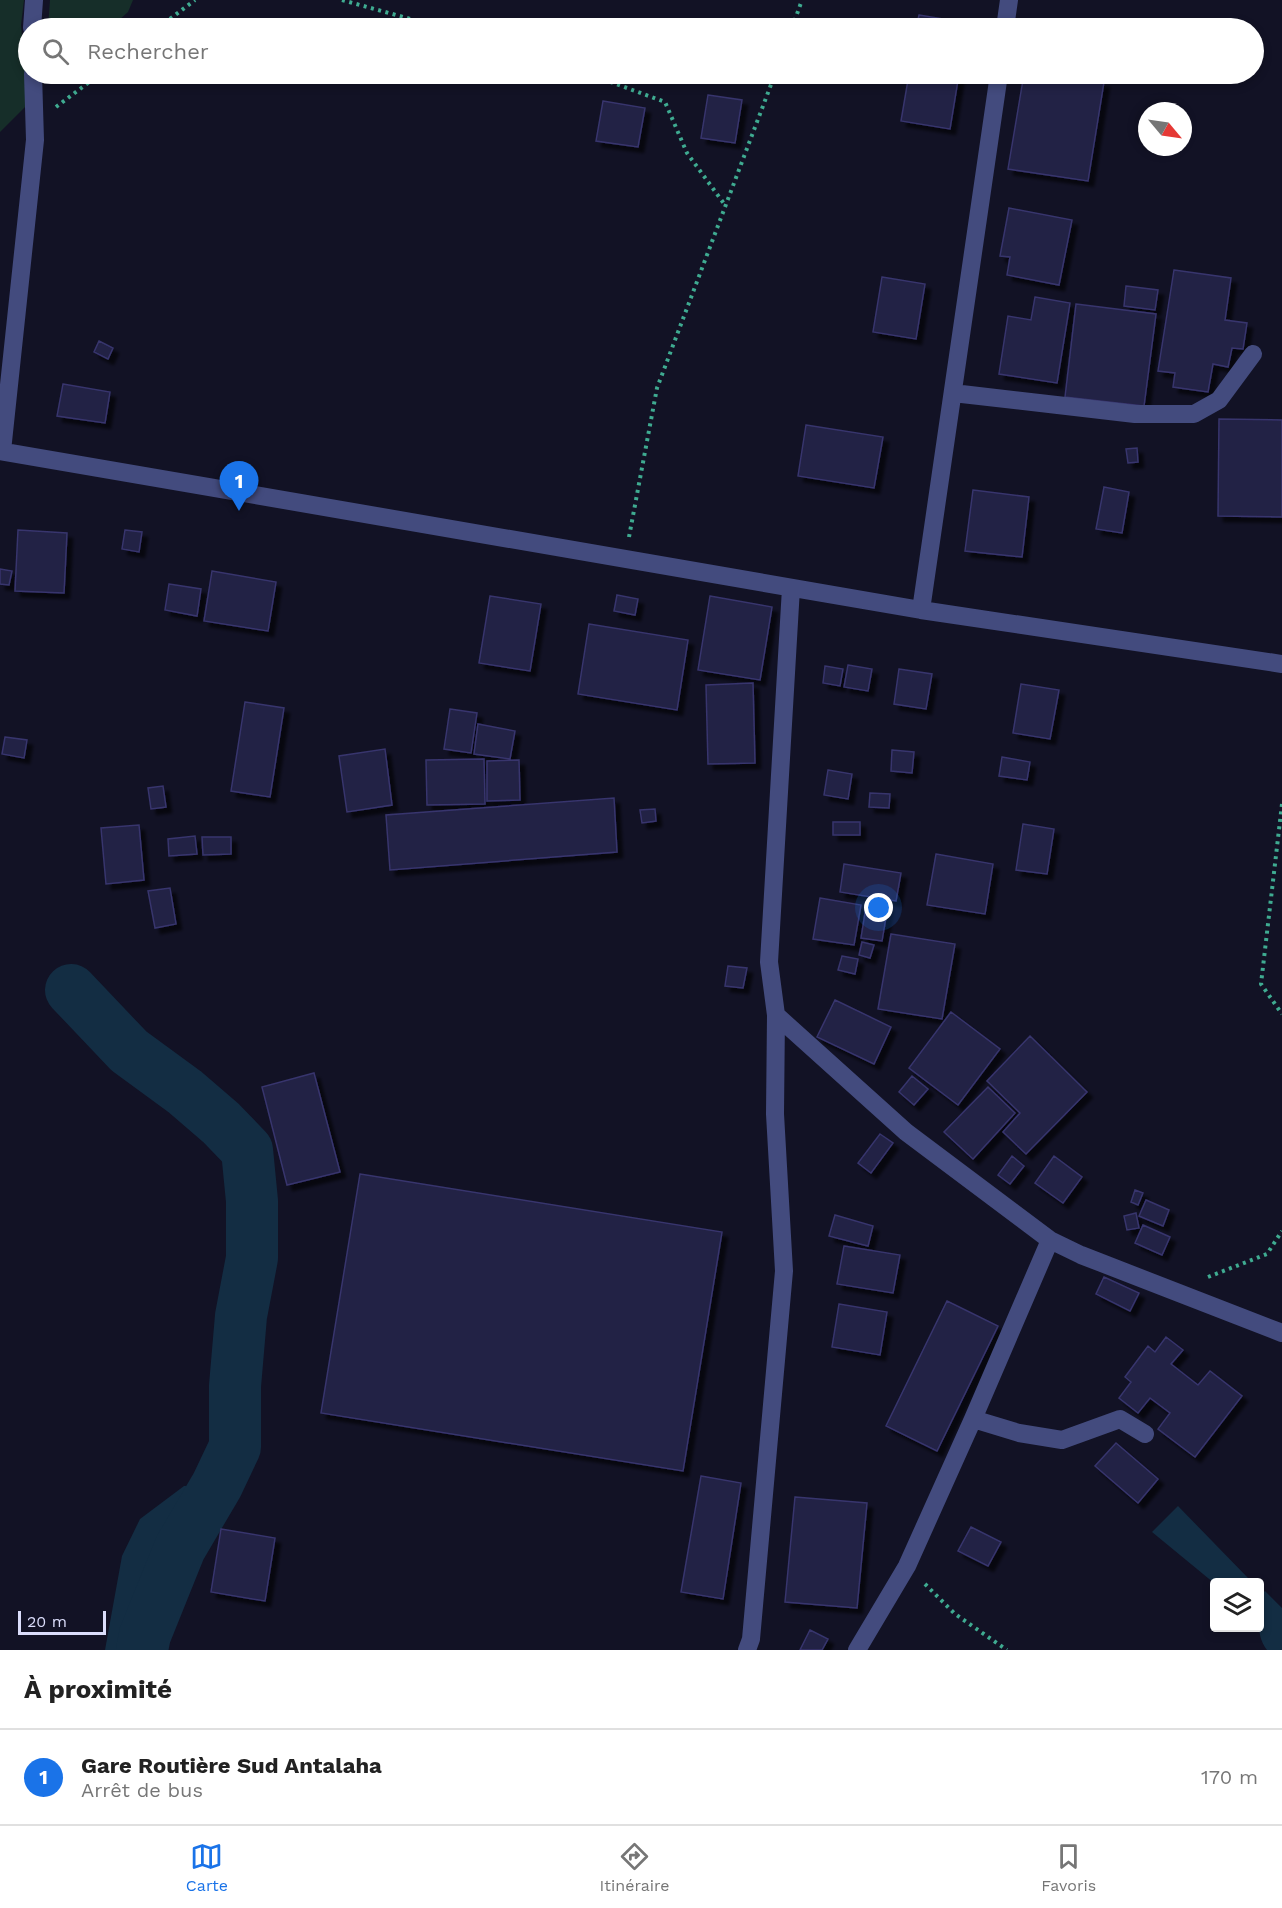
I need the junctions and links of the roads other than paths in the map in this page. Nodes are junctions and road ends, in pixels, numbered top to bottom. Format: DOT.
graph roads {
  1 [pos="34,0"];
  2 [pos="1009,0"];
  3 [pos="33,18"];
  4 [pos="1006,18"];
  5 [pos="33,84"];
  6 [pos="998,84"];
  7 [pos="1253,354"];
  8 [pos="953,393"];
  9 [pos="1,451"];
  10 [pos="791,588"];
  11 [pos="921,610"];
  12 [pos="1282,664"];
  13 [pos="776,1015"];
  14 [pos="1050,1240"];
  15 [pos="1282,1333"];
  16 [pos="973,1419"];
  17 [pos="1145,1434"];
  18 [pos="747,1650"];
  19 [pos="857,1650"];
  1 -- 3 [label="street"];
  2 -- 4 [label="street"];
  5 -- 9 [label="street"];
  6 -- 8 [label="street"];
  7 -- 8 [label="street"];
  8 -- 11 [label="street"];
  9 -- 10 [label="street"];
  10 -- 11 [label="street"];
  10 -- 13 [label="street"];
  11 -- 12 [label="street"];
  13 -- 14 [label="street"];
  13 -- 18 [label="street"];
  14 -- 15 [label="street"];
  14 -- 16 [label="street"];
  16 -- 17 [label="street"];
  16 -- 19 [label="street"];
}
